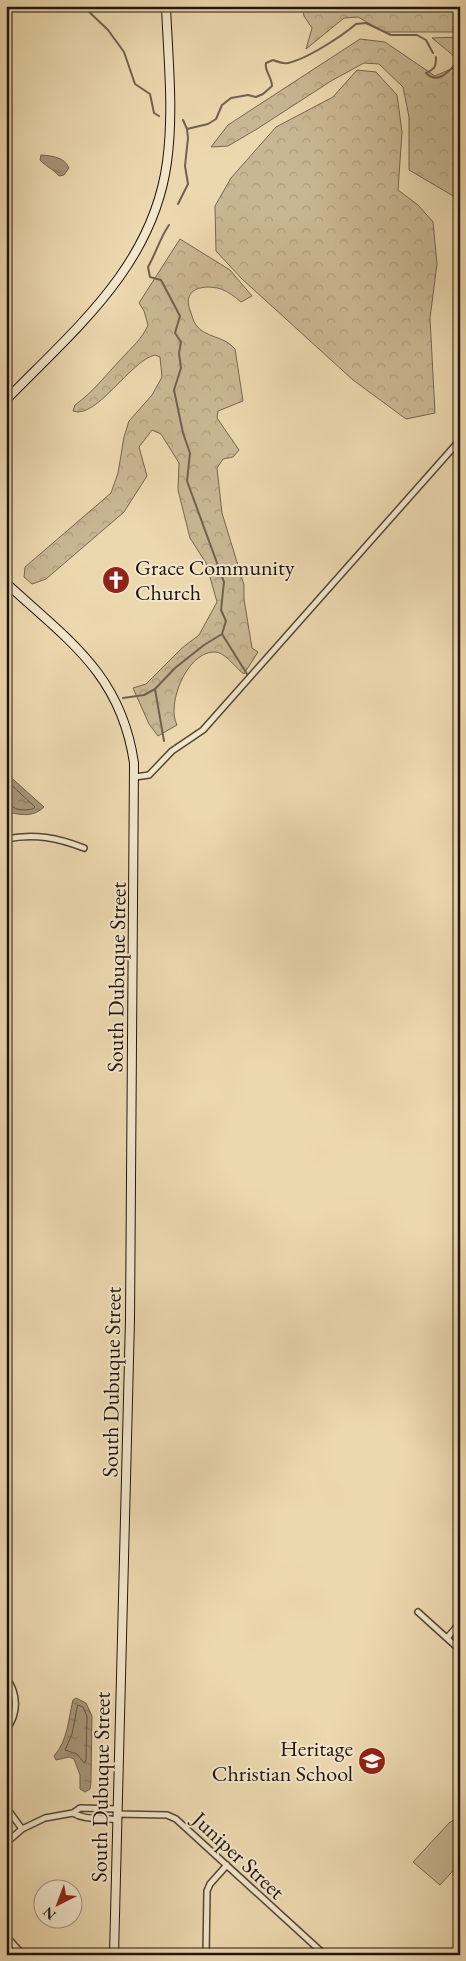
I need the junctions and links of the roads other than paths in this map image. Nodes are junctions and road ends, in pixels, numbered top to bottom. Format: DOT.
graph roads {
  1 [pos="166,6"];
  2 [pos="6,400"];
  3 [pos="460,440"];
  4 [pos="6,583"];
  5 [pos="135,777"];
  6 [pos="6,839"];
  7 [pos="84,848"];
  8 [pos="418,1612"];
  9 [pos="460,1623"];
  10 [pos="447,1638"];
  11 [pos="460,1650"];
  12 [pos="6,1677"];
  13 [pos="6,1730"];
  14 [pos="6,1807"];
  15 [pos="73,1813"];
  16 [pos="117,1814"];
  17 [pos="22,1830"];
  18 [pos="6,1843"];
  19 [pos="227,1865"];
  20 [pos="6,1936"];
  21 [pos="23,1955"];
  22 [pos="114,1955"];
  23 [pos="206,1955"];
  24 [pos="325,1955"];
  1 -- 2 [label="main road"];
  3 -- 5 [label="street"];
  4 -- 5 [label="main road, South Dubuque Street"];
  5 -- 16 [label="main road, South Dubuque Street"];
  6 -- 7 [label="street"];
  8 -- 10 [label="street"];
  9 -- 10 [label="street"];
  10 -- 11 [label="street"];
  12 -- 13 [label="street"];
  14 -- 17 [label="street"];
  15 -- 16 [label="street"];
  15 -- 16 [label="street"];
  15 -- 17 [label="street"];
  16 -- 19 [label="street, Juniper Street"];
  16 -- 22 [label="main road, South Dubuque Street"];
  17 -- 18 [label="street"];
  19 -- 23 [label="street"];
  19 -- 24 [label="street, Juniper Street"];
  20 -- 21 [label="street"];
}
